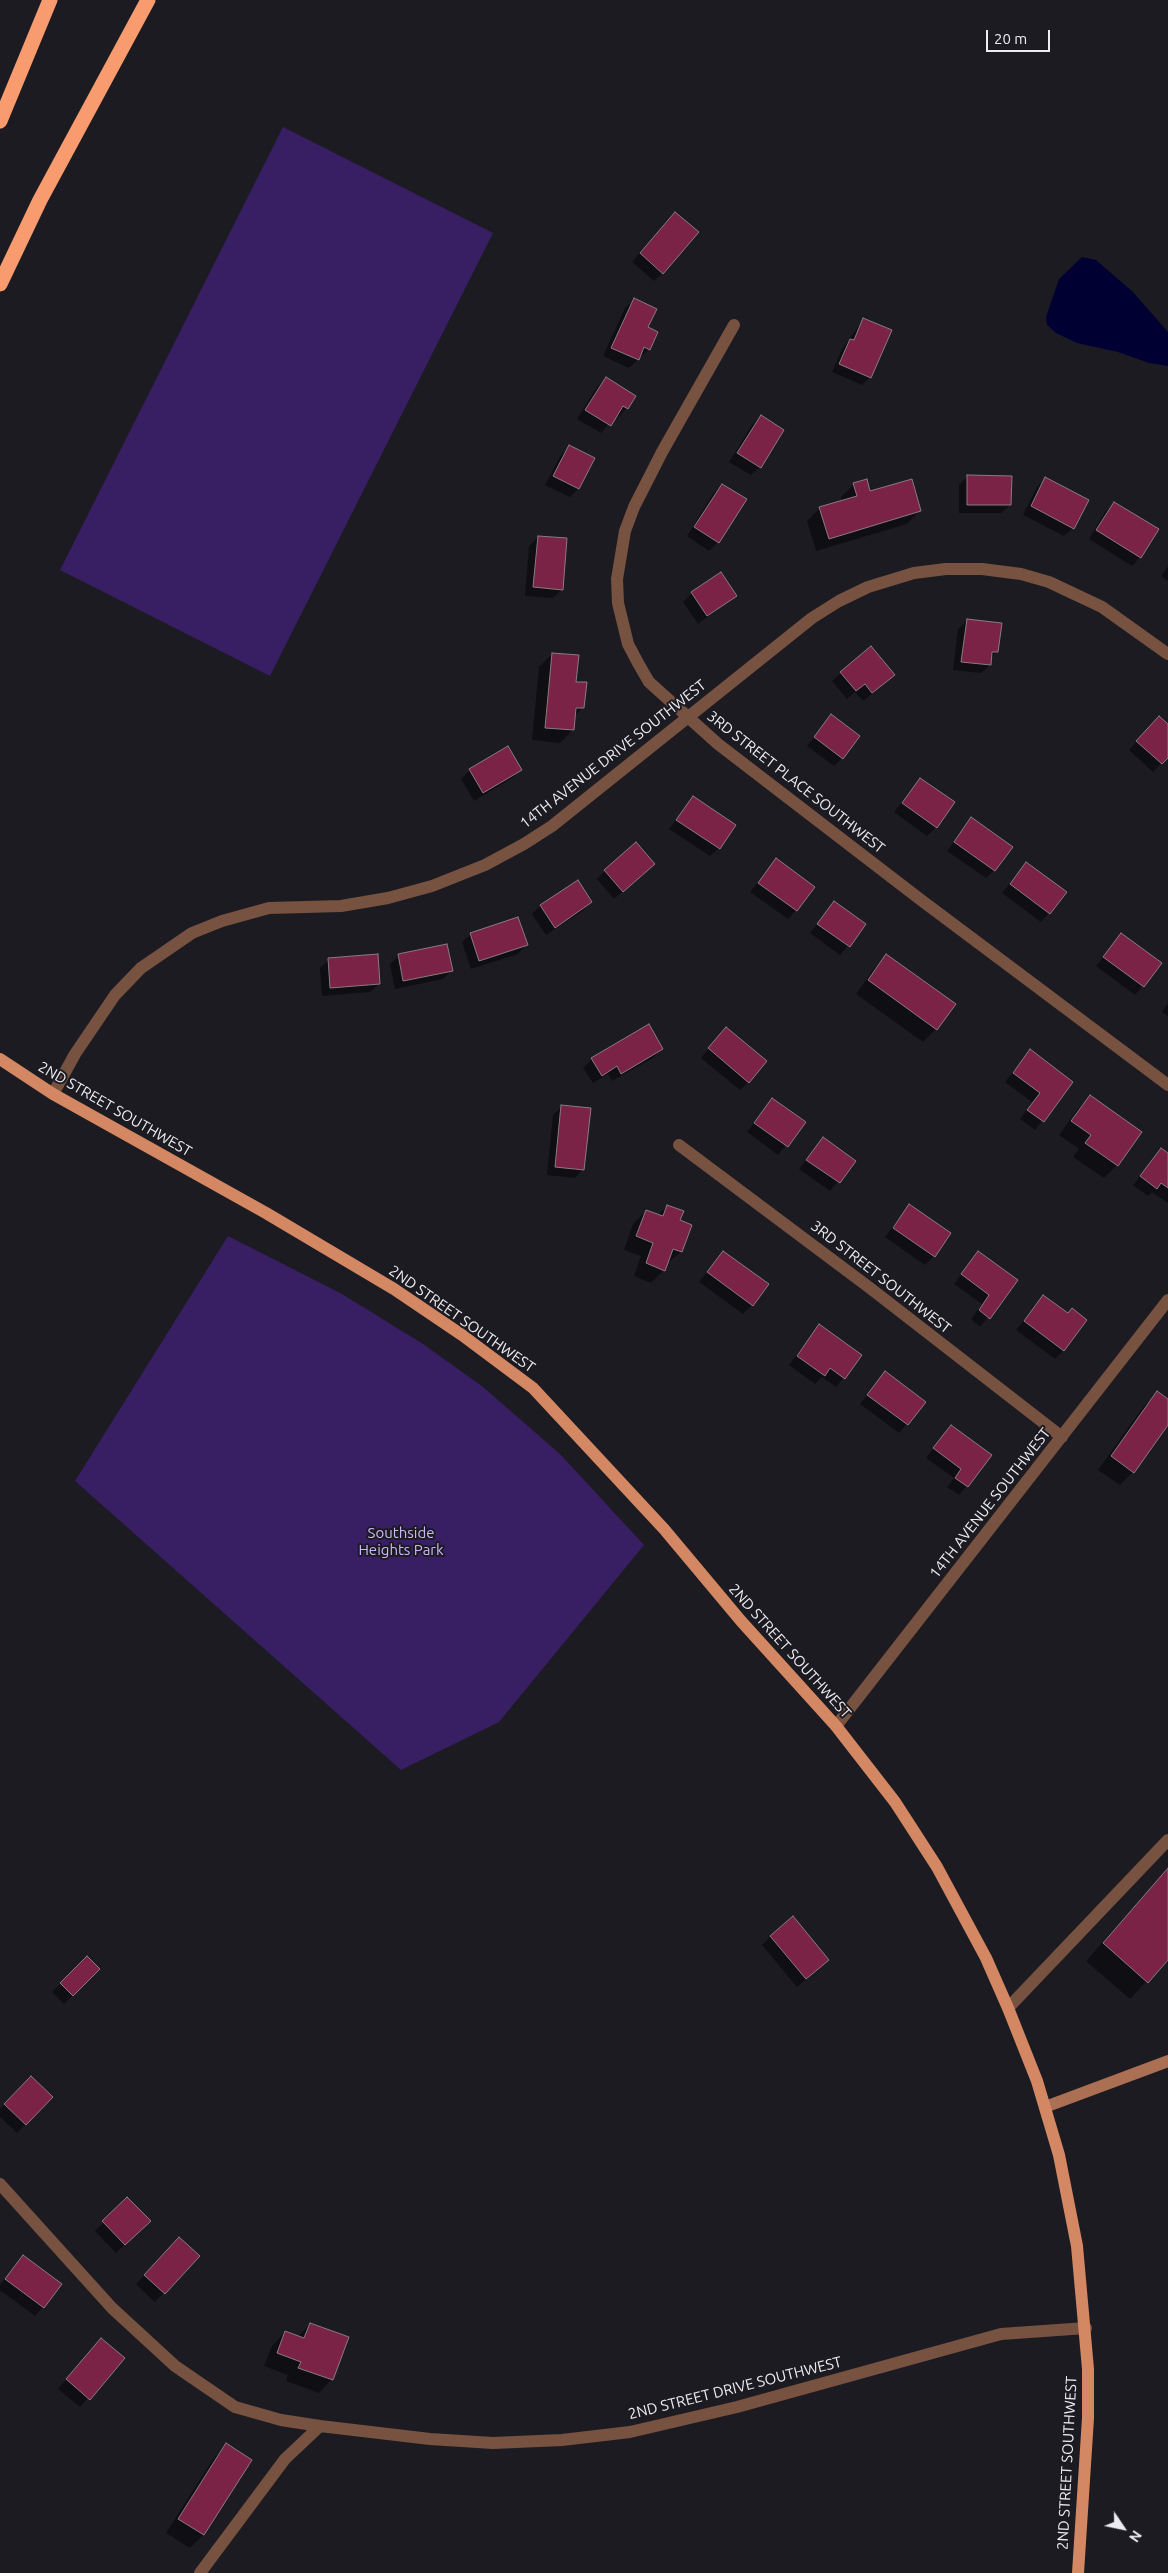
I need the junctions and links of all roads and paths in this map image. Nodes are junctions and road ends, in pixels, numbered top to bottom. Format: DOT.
graph roads {
  1 [pos="50,0"];
  2 [pos="148,0"];
  3 [pos="0,121"];
  4 [pos="0,284"];
  5 [pos="734,325"];
  6 [pos="1168,654"];
  7 [pos="686,717"];
  8 [pos="0,1059"];
  9 [pos="1168,1085"];
  10 [pos="53,1094"];
  11 [pos="679,1145"];
  12 [pos="1168,1300"];
  13 [pos="1062,1437"];
  14 [pos="836,1726"];
  15 [pos="1168,1840"];
  16 [pos="1008,2008"];
  17 [pos="1168,2061"];
  18 [pos="1045,2107"];
  19 [pos="0,2184"];
  20 [pos="1086,2328"];
  21 [pos="320,2426"];
  22 [pos="200,2573"];
  23 [pos="1078,2573"];
  1 -- 3 [label="highway"];
  2 -- 4 [label="highway"];
  5 -- 7 [label="street, 3RD STREET PLACE SOUTHWEST"];
  6 -- 7 [label="street, 14TH AVENUE DRIVE SOUTHWEST"];
  7 -- 9 [label="street, 3RD STREET PLACE SOUTHWEST"];
  7 -- 10 [label="street, 14TH AVENUE DRIVE SOUTHWEST"];
  8 -- 10 [label="main road, 2ND STREET SOUTHWEST"];
  10 -- 14 [label="main road, 2ND STREET SOUTHWEST"];
  11 -- 13 [label="street, 3RD STREET SOUTHWEST"];
  12 -- 13 [label="street, 14TH AVENUE SOUTHWEST"];
  13 -- 14 [label="street, 14TH AVENUE SOUTHWEST"];
  14 -- 16 [label="main road, 2ND STREET SOUTHWEST"];
  15 -- 16 [label="street"];
  16 -- 18 [label="main road, 2ND STREET SOUTHWEST"];
  17 -- 18 [label="main road"];
  18 -- 20 [label="main road, 2ND STREET SOUTHWEST"];
  19 -- 21 [label="street, 2ND STREET DRIVE SOUTHWEST"];
  20 -- 21 [label="street, 2ND STREET DRIVE SOUTHWEST"];
  20 -- 23 [label="main road, 2ND STREET SOUTHWEST"];
  21 -- 22 [label="street"];
}
